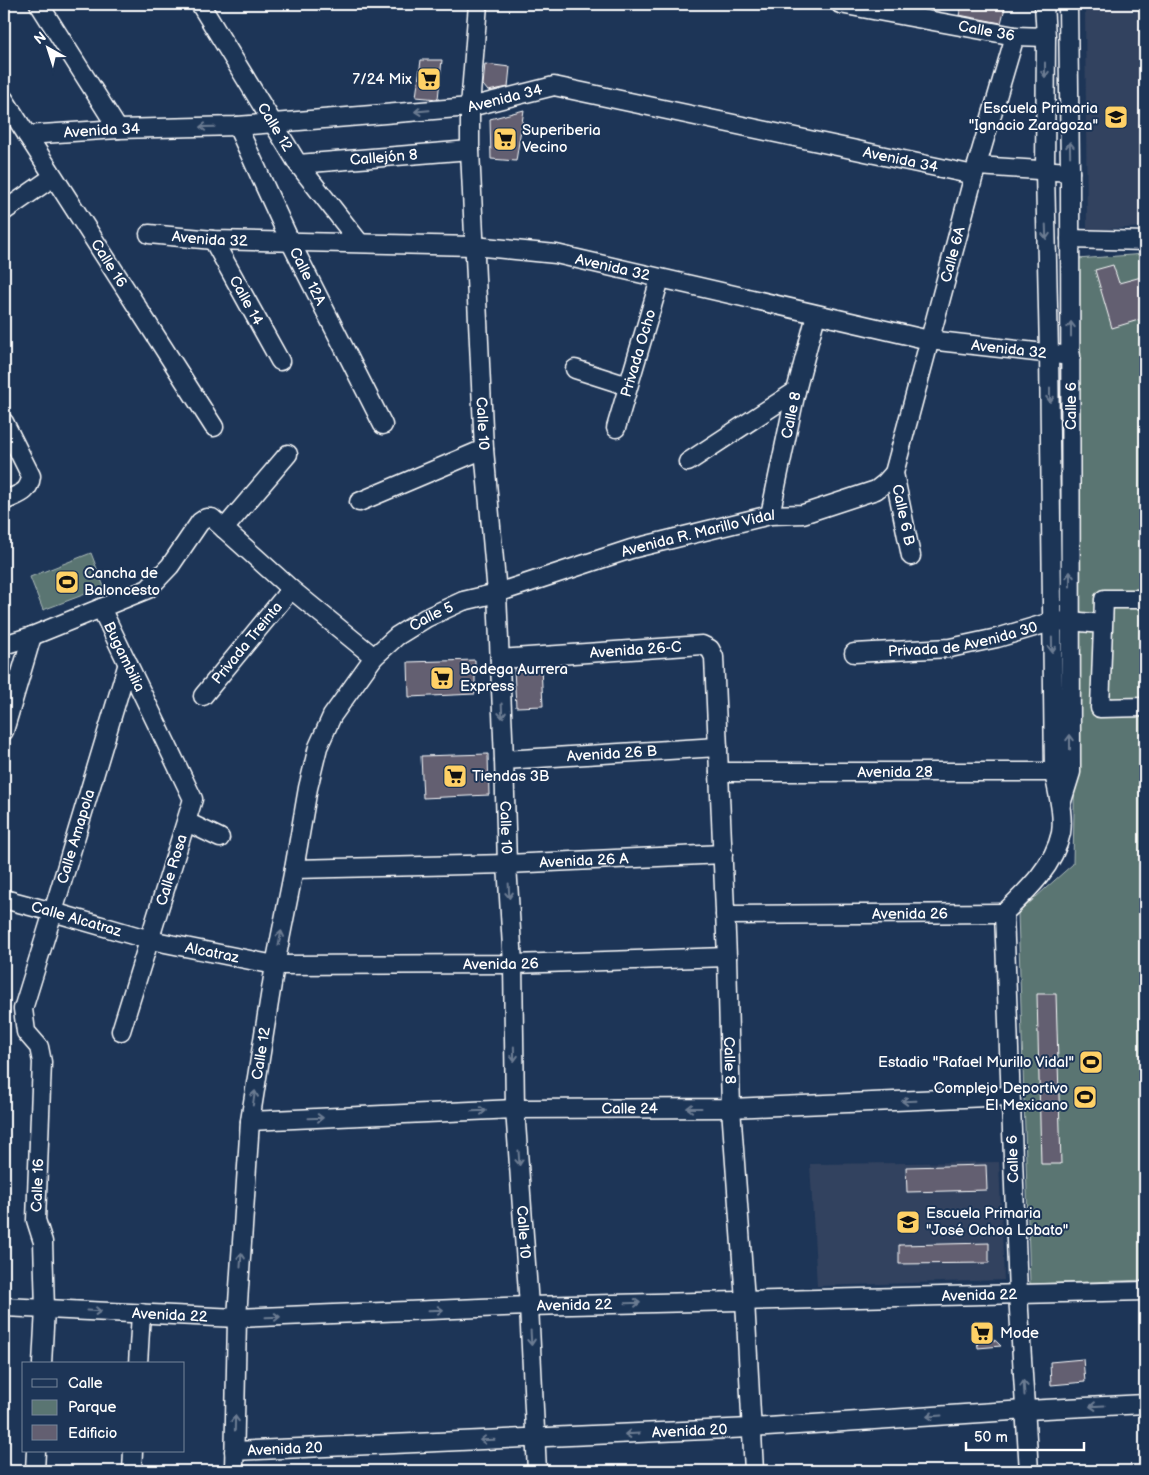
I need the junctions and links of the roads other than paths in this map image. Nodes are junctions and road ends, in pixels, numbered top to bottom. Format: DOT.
graph roads {
  1 [pos="40,4"];
  2 [pos="200,4"];
  3 [pos="478,4"];
  4 [pos="844,4"];
  5 [pos="1044,4"];
  6 [pos="1068,4"];
  7 [pos="1015,36"];
  8 [pos="1046,37"];
  9 [pos="4,98"];
  10 [pos="470,107"];
  11 [pos="274,124"];
  12 [pos="237,126"];
  13 [pos="118,129"];
  14 [pos="27,135"];
  15 [pos="470,150"];
  16 [pos="298,164"];
  17 [pos="975,170"];
  18 [pos="1044,171"];
  19 [pos="1070,172"];
  20 [pos="53,177"];
  21 [pos="4,211"];
  22 [pos="149,234"];
  23 [pos="1070,239"];
  24 [pos="213,240"];
  25 [pos="290,241"];
  26 [pos="1145,241"];
  27 [pos="359,242"];
  28 [pos="474,246"];
  29 [pos="660,279"];
  30 [pos="816,315"];
  31 [pos="929,340"];
  32 [pos="1049,353"];
  33 [pos="1071,356"];
  34 [pos="280,361"];
  35 [pos="575,370"];
  36 [pos="628,386"];
  37 [pos="796,391"];
  38 [pos="4,422"];
  39 [pos="383,425"];
  40 [pos="214,427"];
  41 [pos="616,428"];
  42 [pos="484,449"];
  43 [pos="288,454"];
  44 [pos="688,462"];
  45 [pos="894,473"];
  46 [pos="4,501"];
  47 [pos="359,502"];
  48 [pos="770,515"];
  49 [pos="224,529"];
  50 [pos="911,556"];
  51 [pos="291,589"];
  52 [pos="497,593"];
  53 [pos="1145,599"];
  54 [pos="101,608"];
  55 [pos="1051,622"];
  56 [pos="1070,622"];
  57 [pos="1102,624"];
  58 [pos="32,636"];
  59 [pos="4,645"];
  60 [pos="710,649"];
  61 [pos="854,653"];
  62 [pos="374,657"];
  63 [pos="500,659"];
  64 [pos="128,663"];
  65 [pos="203,696"];
  66 [pos="1145,707"];
  67 [pos="4,731"];
  68 [pos="718,747"];
  69 [pos="504,760"];
  70 [pos="719,772"];
  71 [pos="1062,772"];
  72 [pos="194,799"];
  73 [pos="187,822"];
  74 [pos="220,838"];
  75 [pos="723,854"];
  76 [pos="507,864"];
  77 [pos="294,869"];
  78 [pos="4,899"];
  79 [pos="54,912"];
  80 [pos="1004,913"];
  81 [pos="725,915"];
  82 [pos="150,940"];
  83 [pos="727,957"];
  84 [pos="513,964"];
  85 [pos="275,965"];
  86 [pos="23,1009"];
  87 [pos="121,1031"];
  88 [pos="1010,1096"];
  89 [pos="731,1108"];
  90 [pos="515,1109"];
  91 [pos="250,1121"];
  92 [pos="1145,1291"];
  93 [pos="1018,1294"];
  94 [pos="745,1300"];
  95 [pos="529,1306"];
  96 [pos="4,1307"];
  97 [pos="45,1308"];
  98 [pos="141,1313"];
  99 [pos="237,1318"];
  100 [pos="42,1362"];
  101 [pos="138,1362"];
  102 [pos="1145,1404"];
  103 [pos="1026,1410"];
  104 [pos="752,1428"];
  105 [pos="536,1438"];
  106 [pos="234,1451"];
  107 [pos="36,1452"];
  108 [pos="133,1452"];
  109 [pos="35,1471"];
  110 [pos="132,1471"];
  111 [pos="234,1471"];
  112 [pos="537,1471"];
  113 [pos="754,1471"];
  114 [pos="1030,1471"];
  1 -- 13 [label="street"];
  2 -- 11 [label="street, Calle 12"];
  3 -- 10 [label="street, Calle 10"];
  4 -- 7 [label="street, Calle 36"];
  5 -- 8 [label="street, Calle 6"];
  19 -- 6 [label="street, Calle 6, one-way"];
  7 -- 8 [label="street, Calle 36"];
  7 -- 17 [label="street, Calle 6A"];
  8 -- 18 [label="street, Calle 6, one-way"];
  9 -- 14 [label="street, Calle 16"];
  10 -- 11 [label="street, Avenida 34, one-way"];
  10 -- 15 [label="street, Calle 10"];
  10 -- 17 [label="street, Avenida 34"];
  11 -- 12 [label="street, Avenida 34"];
  11 -- 16 [label="street, Calle 12"];
  12 -- 13 [label="street, Avenida 34, one-way"];
  12 -- 25 [label="street, Calle 12A"];
  13 -- 14 [label="street, Avenida 34"];
  14 -- 20 [label="street, Calle 16"];
  15 -- 16 [label="street, Callejón 8"];
  15 -- 28 [label="street, Calle 10"];
  16 -- 27 [label="street, Calle 12"];
  17 -- 18 [label="street, Avenida 34"];
  17 -- 31 [label="street, Calle 6A"];
  18 -- 19 [label="street, Avenida 34"];
  18 -- 32 [label="street, Calle 6, one-way"];
  19 -- 23 [label="street, Calle 6"];
  20 -- 21 [label="street"];
  20 -- 40 [label="street, Calle 16"];
  22 -- 24 [label="street, Avenida 32"];
  23 -- 26 [label="street"];
  33 -- 23 [label="street, Calle 6, one-way"];
  24 -- 25 [label="street, Avenida 32"];
  24 -- 34 [label="street, Calle 14"];
  25 -- 27 [label="street, Avenida 32"];
  25 -- 39 [label="street, Calle 12A"];
  27 -- 28 [label="street, Avenida 32"];
  28 -- 29 [label="street, Avenida 32"];
  28 -- 42 [label="street, Calle 10"];
  29 -- 30 [label="street, Avenida 32"];
  29 -- 36 [label="street, Privada Ocho"];
  30 -- 31 [label="street, Avenida 32"];
  30 -- 37 [label="street, Calle 8"];
  31 -- 32 [label="street, Avenida 32"];
  31 -- 45 [label="street, Calle 6A"];
  32 -- 33 [label="street, Avenida 32"];
  32 -- 55 [label="street, Calle 6, one-way"];
  56 -- 33 [label="street, Calle 6, one-way"];
  35 -- 36 [label="street"];
  36 -- 41 [label="street, Privada Ocho"];
  37 -- 44 [label="street"];
  37 -- 48 [label="street, Calle 8"];
  38 -- 46 [label="street"];
  42 -- 47 [label="street"];
  42 -- 52 [label="street, Calle 10"];
  43 -- 49 [label="street"];
  45 -- 48 [label="street, Avenida R. Marillo Vidal"];
  45 -- 50 [label="street, Calle 6 B"];
  48 -- 52 [label="street, Avenida R. Marillo Vidal"];
  49 -- 51 [label="street, Privada Treinta"];
  49 -- 54 [label="street, Privada Treinta"];
  51 -- 62 [label="street, Privada Treinta"];
  51 -- 65 [label="street, Privada Treinta"];
  52 -- 62 [label="street, Calle 5"];
  52 -- 63 [label="street, Calle 10"];
  53 -- 57 [label="street"];
  54 -- 58 [label="street, Bugambilia"];
  54 -- 64 [label="street, Bugambilia"];
  55 -- 56 [label="street, Privada de Avenida 30"];
  55 -- 61 [label="street, Privada de Avenida 30"];
  55 -- 71 [label="street, Calle 6, one-way"];
  56 -- 57 [label="street, Privada de Avenida 30"];
  71 -- 56 [label="street, Calle 6, one-way"];
  57 -- 66 [label="street"];
  58 -- 59 [label="street, Bugambilia"];
  58 -- 67 [label="street"];
  60 -- 63 [label="street, Avenida 26-C"];
  60 -- 68 [label="street, Calle 8"];
  62 -- 77 [label="street, Calle 12"];
  63 -- 69 [label="street, Calle 10, one-way"];
  64 -- 72 [label="street, Bugambilia"];
  64 -- 79 [label="street, Calle Amapola"];
  68 -- 69 [label="street, Avenida 26 B"];
  68 -- 70 [label="street, Calle 8"];
  69 -- 76 [label="street, Calle 10"];
  70 -- 71 [label="street, Avenida 28"];
  70 -- 75 [label="street, Calle 8"];
  71 -- 80 [label="street, Calle 6"];
  72 -- 73 [label="street, Calle Rosa"];
  73 -- 74 [label="street"];
  73 -- 82 [label="street, Calle Rosa"];
  75 -- 76 [label="street, Avenida 26 A"];
  75 -- 81 [label="street, Calle 8"];
  76 -- 77 [label="street, Avenida 26 A"];
  76 -- 84 [label="street, Calle 10, one-way"];
  85 -- 77 [label="street, Calle 12, one-way"];
  78 -- 79 [label="street, Calle Alcatraz"];
  79 -- 82 [label="street, Calle Alcatraz"];
  79 -- 86 [label="street, Calle Amapola"];
  80 -- 81 [label="street, Avenida 26"];
  80 -- 88 [label="street, Calle 6"];
  81 -- 83 [label="street, Calle 8"];
  82 -- 85 [label="street, Alcatraz"];
  82 -- 87 [label="street, Calle Rosa"];
  83 -- 84 [label="street, Avenida 26"];
  83 -- 89 [label="street, Calle 8"];
  84 -- 85 [label="street, Avenida 26"];
  84 -- 90 [label="street, Calle 10, one-way"];
  91 -- 85 [label="street, Calle 12, one-way"];
  86 -- 97 [label="street, Calle 16"];
  88 -- 89 [label="street, Calle 24, one-way"];
  88 -- 93 [label="street, Calle 6"];
  89 -- 90 [label="street, Calle 24, one-way"];
  89 -- 94 [label="street, Calle 8"];
  91 -- 90 [label="street, Calle 24, one-way"];
  90 -- 95 [label="street, Calle 10, one-way"];
  99 -- 91 [label="street, Calle 12, one-way"];
  92 -- 93 [label="street, Avenida 22"];
  93 -- 94 [label="street, Avenida 22"];
  103 -- 93 [label="street, Calle 6, one-way"];
  95 -- 94 [label="street, Avenida 22, one-way"];
  94 -- 104 [label="street, Calle 8"];
  99 -- 95 [label="street, Avenida 22, one-way"];
  95 -- 105 [label="street, Calle 10, one-way"];
  96 -- 97 [label="street, Avenida 22"];
  97 -- 98 [label="street, Avenida 22, one-way"];
  97 -- 100 [label="street, Calle 16"];
  98 -- 99 [label="street, Avenida 22"];
  98 -- 101 [label="street"];
  106 -- 99 [label="street, Calle 12, one-way"];
  102 -- 103 [label="street, Avenida 20, one-way"];
  103 -- 104 [label="street, Avenida 20, one-way"];
  103 -- 114 [label="street, Calle 6"];
  104 -- 105 [label="street, Avenida 20, one-way"];
  104 -- 113 [label="street, Calle 8"];
  105 -- 106 [label="street, Avenida 20, one-way"];
  105 -- 112 [label="street, Calle 10"];
  106 -- 111 [label="street, Calle 12"];
  107 -- 109 [label="street"];
  108 -- 110 [label="street"];
}
